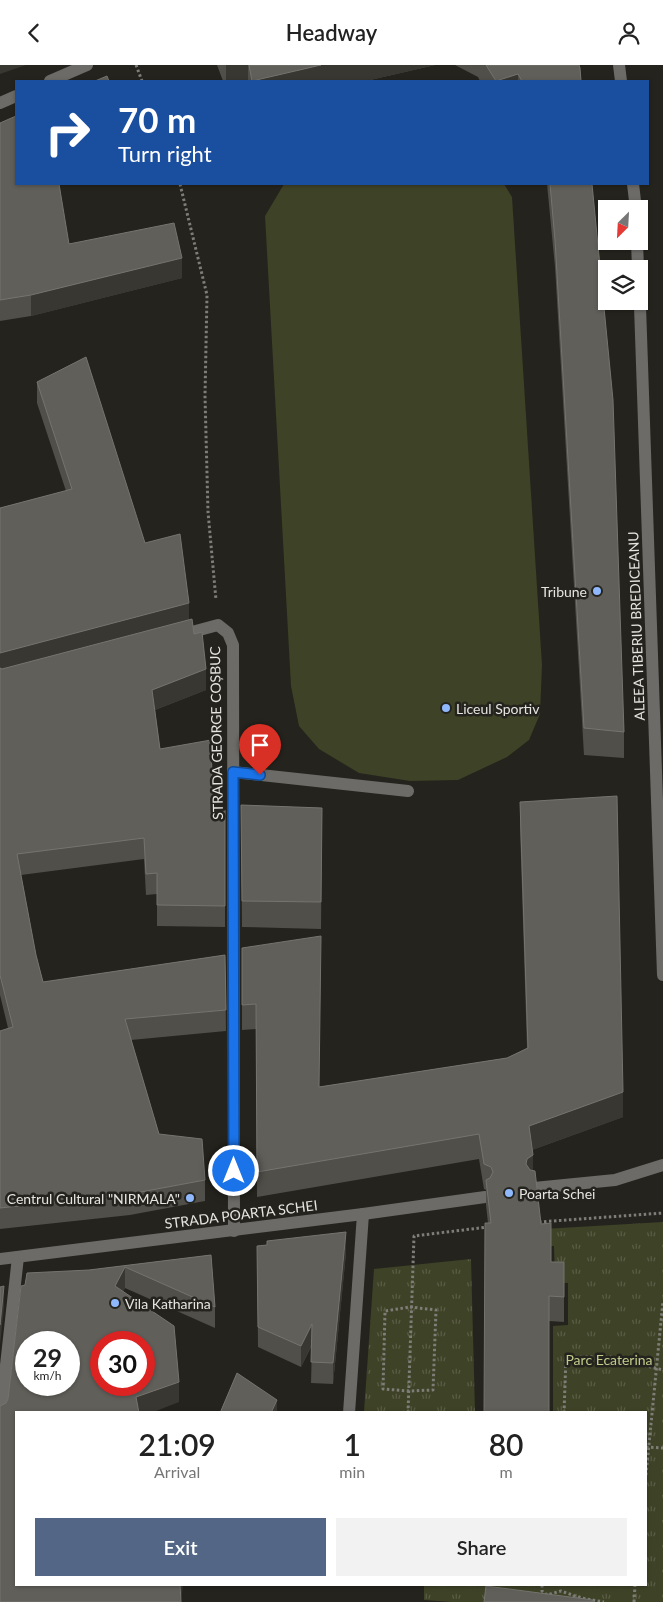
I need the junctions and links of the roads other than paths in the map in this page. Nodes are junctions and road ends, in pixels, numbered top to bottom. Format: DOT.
graph roads {
  1 [pos="87,65"];
  2 [pos="619,65"];
  3 [pos="52,80"];
  4 [pos="621,80"];
  5 [pos="15,96"];
  6 [pos="0,103"];
  7 [pos="633,185"];
  8 [pos="635,200"];
  9 [pos="640,310"];
  10 [pos="161,640"];
  11 [pos="233,772"];
  12 [pos="408,791"];
  13 [pos="663,975"];
  14 [pos="663,1165"];
  15 [pos="534,1189"];
  16 [pos="485,1197"];
  17 [pos="363,1214"];
  18 [pos="234,1231"];
  19 [pos="18,1257"];
  20 [pos="0,1259"];
  21 [pos="349,1411"];
  22 [pos="0,1419"];
  1 -- 3 [label="street"];
  2 -- 4 [label="street"];
  5 -- 6 [label="street"];
  7 -- 8 [label="street"];
  9 -- 13 [label="street, ALEEA TIBERIU BREDICEANU"];
  10 -- 11 [label="street, STRADA GEORGE COȘBUC"];
  11 -- 12 [label="street"];
  11 -- 18 [label="street, STRADA GEORGE COȘBUC"];
  14 -- 15 [label="street"];
  16 -- 17 [label="street, STRADA POARTA SCHEI"];
  17 -- 18 [label="street, STRADA POARTA SCHEI"];
  17 -- 21 [label="street"];
  18 -- 19 [label="street, STRADA POARTA SCHEI"];
  19 -- 20 [label="street, STRADA POARTA SCHEI"];
  19 -- 22 [label="street"];
}
